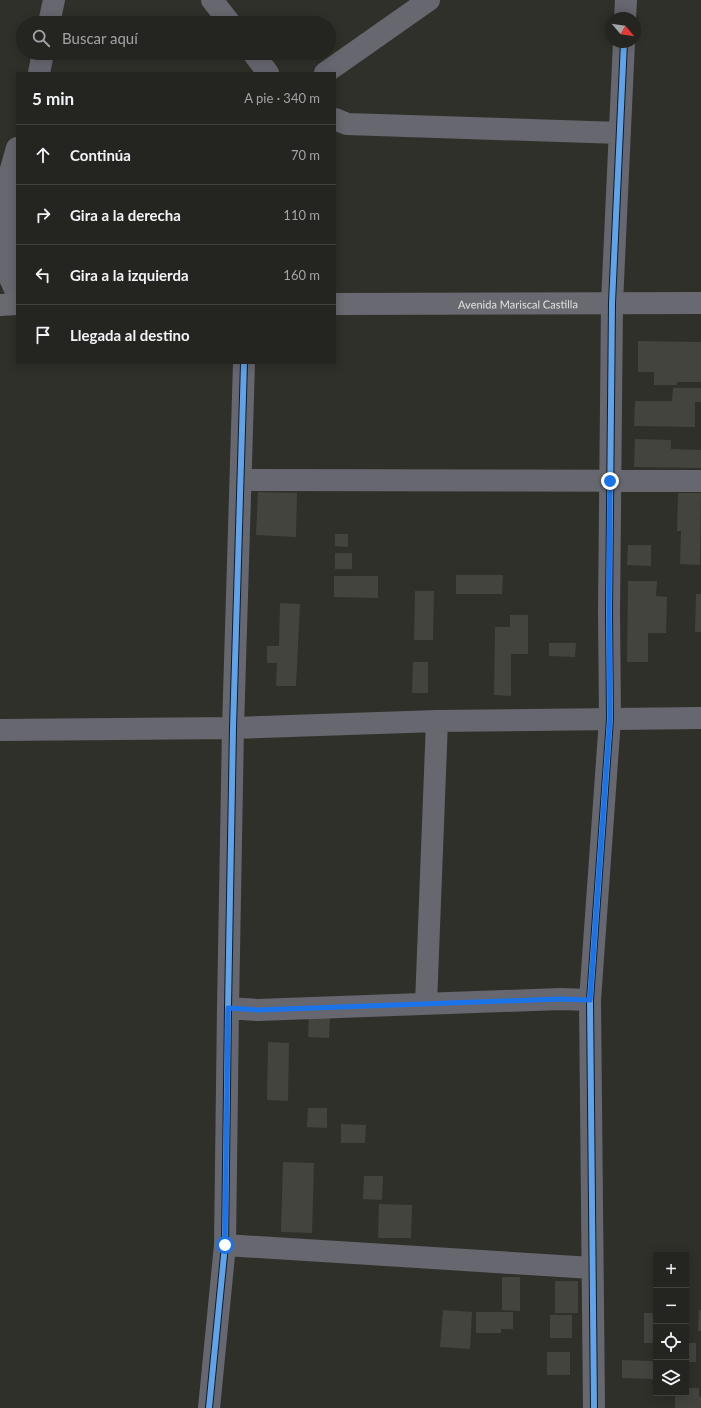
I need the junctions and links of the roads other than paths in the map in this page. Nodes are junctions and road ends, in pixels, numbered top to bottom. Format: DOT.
graph roads {
  1 [pos="54,0"];
  2 [pos="212,0"];
  3 [pos="429,0"];
  4 [pos="626,0"];
  5 [pos="625,12"];
  6 [pos="51,16"];
  7 [pos="225,16"];
  8 [pos="624,48"];
  9 [pos="42,60"];
  10 [pos="258,60"];
  11 [pos="39,72"];
  12 [pos="267,72"];
  13 [pos="326,72"];
  14 [pos="336,119"];
  15 [pos="620,133"];
  16 [pos="16,152"];
  17 [pos="16,292"];
  18 [pos="612,303"];
  19 [pos="701,303"];
  20 [pos="16,304"];
  21 [pos="336,304"];
  22 [pos="0,305"];
  23 [pos="244,364"];
  24 [pos="241,480"];
  25 [pos="610,481"];
  26 [pos="701,481"];
  27 [pos="701,718"];
  28 [pos="610,719"];
  29 [pos="437,720"];
  30 [pos="233,728"];
  31 [pos="0,730"];
  32 [pos="590,1000"];
  33 [pos="426,1004"];
  34 [pos="228,1008"];
  35 [pos="225,1245"];
  36 [pos="592,1268"];
  37 [pos="209,1408"];
  38 [pos="594,1408"];
  1 -- 6 [label="street"];
  2 -- 7 [label="street"];
  3 -- 13 [label="street"];
  4 -- 5 [label="street"];
  8 -- 15 [label="street"];
  9 -- 11 [label="street"];
  10 -- 12 [label="street"];
  14 -- 15 [label="street"];
  15 -- 18 [label="street"];
  16 -- 17 [label="street"];
  18 -- 19 [label="street, Avenida Mariscal Castilla"];
  18 -- 21 [label="street, Avenida Mariscal Castilla"];
  18 -- 25 [label="street"];
  20 -- 22 [label="street"];
  23 -- 24 [label="street"];
  24 -- 25 [label="street"];
  24 -- 30 [label="street"];
  25 -- 26 [label="street"];
  25 -- 28 [label="street"];
  27 -- 28 [label="street"];
  28 -- 29 [label="street"];
  28 -- 32 [label="street"];
  29 -- 30 [label="street"];
  29 -- 33 [label="street"];
  30 -- 31 [label="street"];
  30 -- 34 [label="street"];
  32 -- 33 [label="street"];
  32 -- 36 [label="street"];
  33 -- 34 [label="street"];
  34 -- 35 [label="street"];
  35 -- 36 [label="street"];
  35 -- 37 [label="street"];
  36 -- 38 [label="street"];
}
